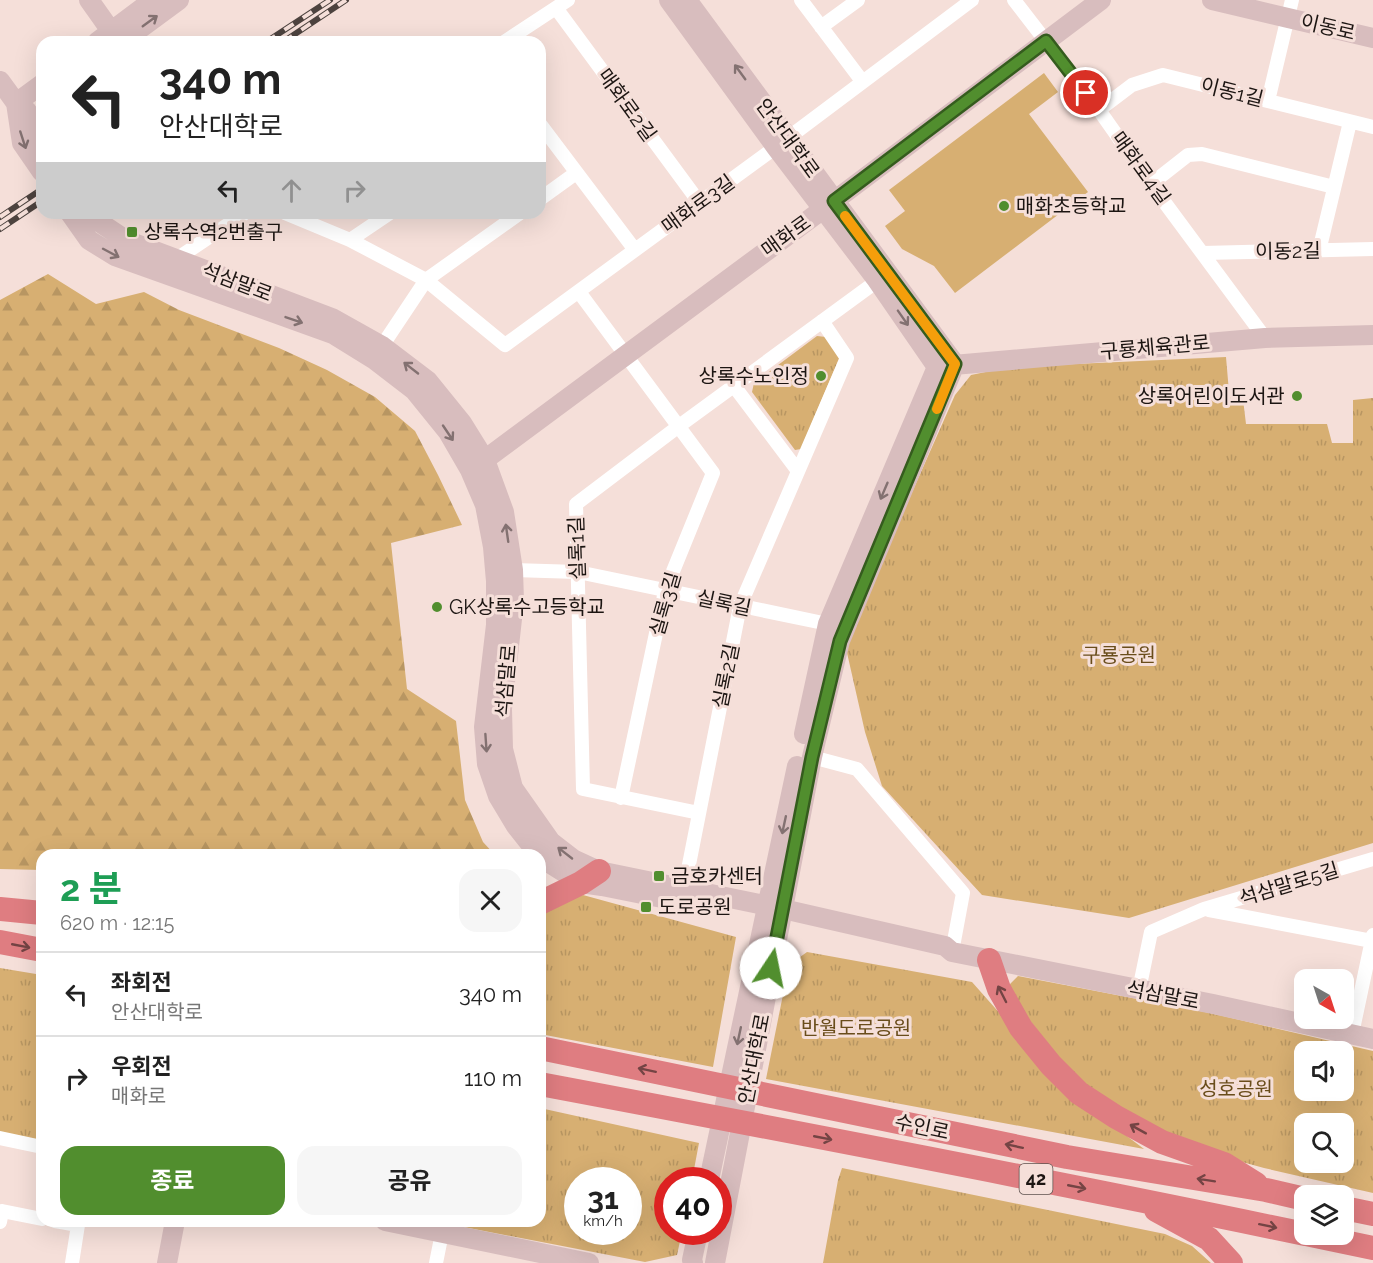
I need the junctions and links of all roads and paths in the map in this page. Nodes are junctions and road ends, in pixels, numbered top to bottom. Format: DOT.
graph roads {
  1 [pos="89,0"];
  2 [pos="153,0"];
  3 [pos="179,0"];
  4 [pos="568,0"];
  5 [pos="669,0"];
  6 [pos="687,0"];
  7 [pos="801,0"];
  8 [pos="858,0"];
  9 [pos="972,0"];
  10 [pos="1014,0"];
  11 [pos="1101,0"];
  12 [pos="1212,0"];
  13 [pos="556,8"];
  14 [pos="1290,9"];
  15 [pos="821,27"];
  16 [pos="109,36"];
  17 [pos="112,36"];
  18 [pos="114,36"];
  19 [pos="513,36"];
  20 [pos="1373,38"];
  21 [pos="1046,41"];
  22 [pos="0,81"];
  23 [pos="862,81"];
  24 [pos="1268,101"];
  25 [pos="28,105"];
  26 [pos="1099,110"];
  27 [pos="1350,122"];
  28 [pos="36,125"];
  29 [pos="1373,127"];
  30 [pos="546,132"];
  31 [pos="782,142"];
  32 [pos="36,163"];
  33 [pos="576,173"];
  34 [pos="1151,184"];
  35 [pos="1334,188"];
  36 [pos="546,195"];
  37 [pos="699,202"];
  38 [pos="829,205"];
  39 [pos="74,219"];
  40 [pos="97,219"];
  41 [pos="236,219"];
  42 [pos="299,219"];
  43 [pos="381,219"];
  44 [pos="512,219"];
  45 [pos="350,240"];
  46 [pos="1373,249"];
  47 [pos="635,250"];
  48 [pos="1319,251"];
  49 [pos="1203,253"];
  50 [pos="176,259"];
  51 [pos="158,272"];
  52 [pos="882,276"];
  53 [pos="426,280"];
  54 [pos="579,292"];
  55 [pos="822,321"];
  56 [pos="1373,335"];
  57 [pos="1265,338"];
  58 [pos="382,346"];
  59 [pos="626,355"];
  60 [pos="946,366"];
  61 [pos="734,386"];
  62 [pos="679,426"];
  63 [pos="478,465"];
  64 [pos="798,471"];
  65 [pos="513,570"];
  66 [pos="578,572"];
  67 [pos="665,591"];
  68 [pos="740,606"];
  69 [pos="828,624"];
  70 [pos="812,757"];
  71 [pos="621,798"];
  72 [pos="699,813"];
  73 [pos="535,849"];
  74 [pos="1373,859"];
  75 [pos="546,860"];
  76 [pos="590,877"];
  77 [pos="684,890"];
  78 [pos="546,900"];
  79 [pos="0,909"];
  80 [pos="1204,909"];
  81 [pos="36,912"];
  82 [pos="773,914"];
  83 [pos="1372,938"];
  84 [pos="0,942"];
  85 [pos="36,949"];
  86 [pos="952,952"];
  87 [pos="989,960"];
  88 [pos="1138,990"];
  89 [pos="1352,1034"];
  90 [pos="1373,1039"];
  91 [pos="546,1049"];
  92 [pos="546,1085"];
  93 [pos="0,1138"];
  94 [pos="36,1146"];
  95 [pos="712,1167"];
  96 [pos="1266,1190"];
  97 [pos="1294,1196"];
  98 [pos="1139,1200"];
  99 [pos="1354,1210"];
  100 [pos="1373,1214"];
  101 [pos="36,1216"];
  102 [pos="0,1222"];
  103 [pos="78,1227"];
  104 [pos="174,1227"];
  105 [pos="414,1227"];
  106 [pos="1294,1232"];
  107 [pos="442,1233"];
  108 [pos="1354,1244"];
  109 [pos="695,1245"];
  110 [pos="1373,1248"];
  111 [pos="72,1263"];
  112 [pos="166,1263"];
  113 [pos="436,1263"];
  114 [pos="589,1263"];
  115 [pos="693,1263"];
  116 [pos="715,1263"];
  117 [pos="1231,1263"];
  1 -- 16 [label="street"];
  2 -- 17 [label="street"];
  18 -- 3 [label="street, one-way"];
  4 -- 13 [label="street"];
  5 -- 31 [label="street, 안산대학로"];
  31 -- 6 [label="street, 안산대학로, one-way"];
  7 -- 15 [label="street"];
  8 -- 15 [label="street"];
  9 -- 23 [label="street, 매화로3길"];
  10 -- 21 [label="street, 매화로4길"];
  11 -- 21 [label="street, 매화로"];
  12 -- 14 [label="street, 이동로"];
  13 -- 19 [label="street"];
  13 -- 37 [label="street, 매화로2길"];
  14 -- 20 [label="street, 이동로"];
  14 -- 24 [label="street"];
  15 -- 23 [label="street"];
  21 -- 26 [label="street, 매화로4길"];
  21 -- 38 [label="street, 매화로"];
  22 -- 25 [label="street"];
  23 -- 31 [label="street, 매화로3길"];
  24 -- 26 [label="street, 이동1길"];
  24 -- 27 [label="street, 이동1길"];
  25 -- 28 [label="street"];
  25 -- 32 [label="street, one-way"];
  26 -- 34 [label="street, 매화로4길"];
  27 -- 29 [label="street, 이동1길"];
  27 -- 35 [label="street"];
  30 -- 33 [label="street"];
  31 -- 37 [label="street, 매화로3길"];
  31 -- 38 [label="street, 안산대학로"];
  33 -- 36 [label="street"];
  33 -- 47 [label="street"];
  34 -- 35 [label="street"];
  34 -- 49 [label="street, 매화로4길"];
  35 -- 48 [label="street"];
  37 -- 47 [label="street, 매화로3길"];
  38 -- 52 [label="street, 안산대학로"];
  38 -- 59 [label="street, 매화로"];
  39 -- 51 [label="street, 석삼말로, one-way"];
  40 -- 50 [label="street, 석삼말로"];
  41 -- 50 [label="street"];
  42 -- 45 [label="street, 매화로3길"];
  43 -- 45 [label="street"];
  44 -- 53 [label="street"];
  45 -- 53 [label="street, 매화로3길"];
  46 -- 48 [label="street, 이동2길"];
  47 -- 54 [label="street, 매화로3길"];
  48 -- 49 [label="street, 이동2길"];
  49 -- 57 [label="street, 매화로4길"];
  50 -- 51 [label="street"];
  50 -- 58 [label="street, 석삼말로"];
  51 -- 63 [label="street, 석삼말로, one-way"];
  52 -- 55 [label="street, 실록1길"];
  52 -- 60 [label="street, 안산대학로"];
  53 -- 54 [label="street, 매화로3길"];
  53 -- 58 [label="street"];
  54 -- 59 [label="street"];
  55 -- 61 [label="street, 실록1길"];
  55 -- 64 [label="street, 실록2길"];
  56 -- 57 [label="street, 구룡체육관로"];
  57 -- 60 [label="street, 구룡체육관로"];
  63 -- 58 [label="street, 석삼말로, one-way"];
  59 -- 62 [label="street"];
  59 -- 63 [label="street, 매화로"];
  60 -- 69 [label="street, 안산대학로, one-way"];
  60 -- 70 [label="street, 안산대학로"];
  61 -- 62 [label="street, 실록1길"];
  61 -- 64 [label="street"];
  62 -- 66 [label="street, 실록1길"];
  62 -- 67 [label="street, 실록3길"];
  65 -- 63 [label="street, 석삼말로, one-way"];
  63 -- 73 [label="street, 석삼말로, one-way"];
  64 -- 68 [label="street, 실록2길"];
  65 -- 66 [label="street, 실록길"];
  76 -- 65 [label="street, 석삼말로, one-way"];
  66 -- 67 [label="street, 실록길"];
  66 -- 71 [label="street, 실록1길"];
  67 -- 68 [label="street, 실록길"];
  67 -- 71 [label="street, 실록3길"];
  68 -- 69 [label="street, 실록길"];
  68 -- 72 [label="street, 실록2길"];
  69 -- 82 [label="street, 안산대학로, one-way"];
  70 -- 82 [label="street, 안산대학로"];
  70 -- 86 [label="street"];
  71 -- 72 [label="street, 실록1길"];
  72 -- 77 [label="street, 실록2길"];
  74 -- 80 [label="street, 석삼말로5길"];
  75 -- 76 [label="street, 석삼말로"];
  76 -- 77 [label="street, 석삼말로"];
  76 -- 78 [label="highway"];
  76 -- 82 [label="street, 석삼말로"];
  77 -- 82 [label="street, 석삼말로"];
  79 -- 81 [label="highway"];
  80 -- 83 [label="street, 석삼말로5길"];
  80 -- 88 [label="street, 석삼말로5길"];
  82 -- 86 [label="street, 석삼말로"];
  82 -- 95 [label="street, 안산대학로, one-way"];
  82 -- 116 [label="street, 안산대학로"];
  83 -- 89 [label="street, 석삼말로5길"];
  84 -- 85 [label="highway, one-way"];
  86 -- 87 [label="street, 석삼말로"];
  87 -- 88 [label="street, 석삼말로"];
  96 -- 87 [label="highway, one-way"];
  88 -- 89 [label="street, 석삼말로"];
  89 -- 90 [label="street, 석삼말로"];
  96 -- 91 [label="highway, 수인로 / 42, one-way"];
  92 -- 98 [label="highway, 수인로 / 42, one-way"];
  93 -- 94 [label="street"];
  96 -- 97 [label="highway, 수인로 / 42"];
  98 -- 106 [label="highway, 수인로 / 42, one-way"];
  98 -- 117 [label="highway"];
  99 -- 100 [label="highway"];
  101 -- 102 [label="street"];
  103 -- 111 [label="street"];
  104 -- 112 [label="street"];
  105 -- 107 [label="street"];
  107 -- 113 [label="street"];
  107 -- 114 [label="street"];
  108 -- 110 [label="highway, 수인로 / 42"];
  109 -- 115 [label="street"];
}
